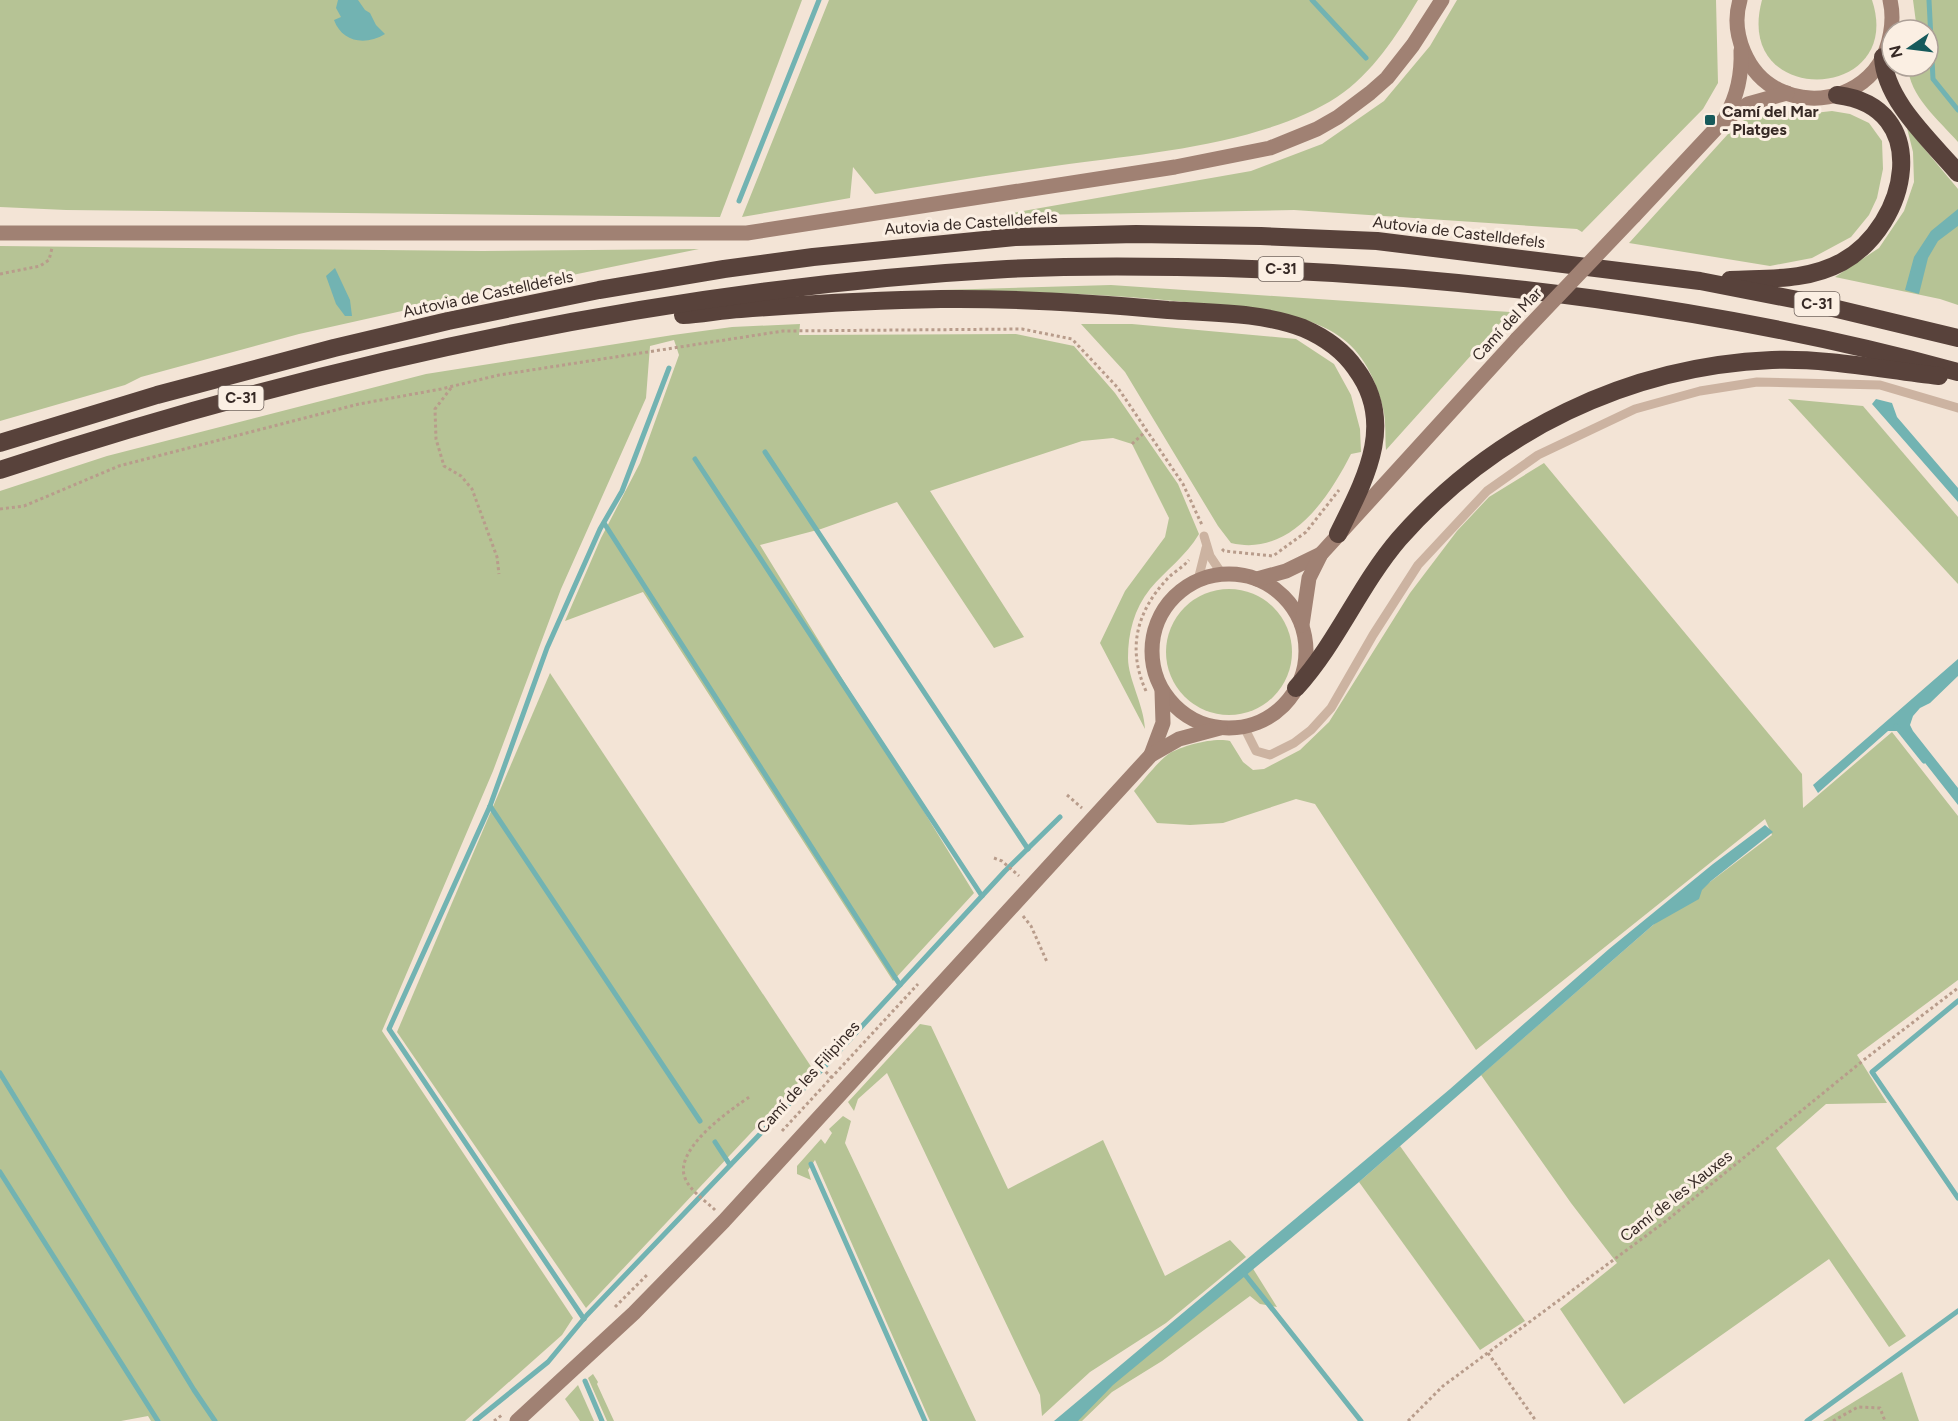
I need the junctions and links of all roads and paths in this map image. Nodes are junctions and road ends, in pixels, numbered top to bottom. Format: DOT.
graph roads {
  1 [pos="1442,0"];
  2 [pos="1890,0"];
  3 [pos="1739,1"];
  4 [pos="1893,18"];
  5 [pos="1741,46"];
  6 [pos="1880,62"];
  7 [pos="1886,78"];
  8 [pos="1787,93"];
  9 [pos="1837,94"];
  10 [pos="1724,121"];
  11 [pos="1958,173"];
  12 [pos="0,233"];
  13 [pos="52,233"];
  14 [pos="0,274"];
  15 [pos="1700,281"];
  16 [pos="597,318"];
  17 [pos="1958,338"];
  18 [pos="1958,372"];
  19 [pos="1958,378"];
  20 [pos="452,386"];
  21 [pos="1958,408"];
  22 [pos="1147,430"];
  23 [pos="0,443"];
  24 [pos="1132,444"];
  25 [pos="0,470"];
  26 [pos="1341,487"];
  27 [pos="0,509"];
  28 [pos="1338,534"];
  29 [pos="1205,541"];
  30 [pos="1321,554"];
  31 [pos="500,574"];
  32 [pos="1222,574"];
  33 [pos="1257,579"];
  34 [pos="1198,580"];
  35 [pos="1302,625"];
  36 [pos="1296,688"];
  37 [pos="1154,691"];
  38 [pos="1244,727"];
  39 [pos="1220,728"];
  40 [pos="1151,755"];
  41 [pos="1083,808"];
  42 [pos="1076,815"];
  43 [pos="994,858"];
  44 [pos="1026,868"];
  45 [pos="1014,872"];
  46 [pos="1019,876"];
  47 [pos="1013,907"];
  48 [pos="1047,962"];
  49 [pos="920,982"];
  50 [pos="1958,988"];
  51 [pos="813,1059"];
  52 [pos="825,1070"];
  53 [pos="751,1096"];
  54 [pos="782,1132"];
  55 [pos="706,1201"];
  56 [pos="713,1208"];
  57 [pos="706,1216"];
  58 [pos="652,1270"];
  59 [pos="611,1311"];
  60 [pos="1488,1353"];
  61 [pos="510,1417"];
  62 [pos="494,1421"];
  63 [pos="1408,1421"];
  64 [pos="1536,1421"];
  65 [pos="1833,1421"];
  66 [pos="1884,1421"];
  1 -- 13 [label="main road"];
  2 -- 4 [label="main road"];
  3 -- 5 [label="main road, Camí del Mar"];
  5 -- 8 [label="main road"];
  5 -- 10 [label="main road, Camí del Mar"];
  6 -- 9 [label="main road"];
  7 -- 11 [label="highway"];
  8 -- 9 [label="main road"];
  8 -- 10 [label="main road, Camí del Mar"];
  9 -- 15 [label="highway"];
  10 -- 28 [label="main road, Camí del Mar, bridge"];
  12 -- 13 [label="main road"];
  13 -- 14 [label="path"];
  15 -- 17 [label="highway, Autovia de Castelldefels / C-31"];
  15 -- 23 [label="highway, Autovia de Castelldefels / C-31"];
  16 -- 18 [label="highway, C-31"];
  16 -- 25 [label="highway, C-31"];
  16 -- 28 [label="highway"];
  19 -- 36 [label="highway"];
  20 -- 22 [label="path"];
  20 -- 27 [label="path"];
  20 -- 31 [label="path"];
  21 -- 38 [label="lane"];
  22 -- 24 [label="path"];
  22 -- 29 [label="path"];
  26 -- 29 [label="path"];
  28 -- 30 [label="main road, Camí del Mar"];
  29 -- 32 [label="lane"];
  29 -- 34 [label="lane"];
  29 -- 37 [label="path"];
  30 -- 33 [label="main road, Camí del Mar"];
  30 -- 35 [label="main road, Camí del Mar"];
  32 -- 33 [label="main road"];
  32 -- 34 [label="main road"];
  33 -- 35 [label="main road"];
  34 -- 37 [label="main road"];
  35 -- 36 [label="main road"];
  36 -- 38 [label="main road"];
  37 -- 39 [label="main road"];
  37 -- 40 [label="main road"];
  38 -- 39 [label="main road"];
  39 -- 40 [label="main road"];
  40 -- 47 [label="main road"];
  41 -- 42 [label="path"];
  43 -- 45 [label="path"];
  44 -- 46 [label="path"];
  47 -- 48 [label="path"];
  47 -- 61 [label="main road"];
  49 -- 54 [label="path, Camí de les Filipines"];
  50 -- 60 [label="path, Camí de les Xauxes"];
  51 -- 52 [label="path"];
  53 -- 55 [label="path"];
  56 -- 57 [label="path"];
  58 -- 59 [label="path"];
  60 -- 63 [label="path, Camí de les Xauxes"];
  60 -- 64 [label="path"];
  61 -- 62 [label="path"];
  65 -- 66 [label="path"];
}
